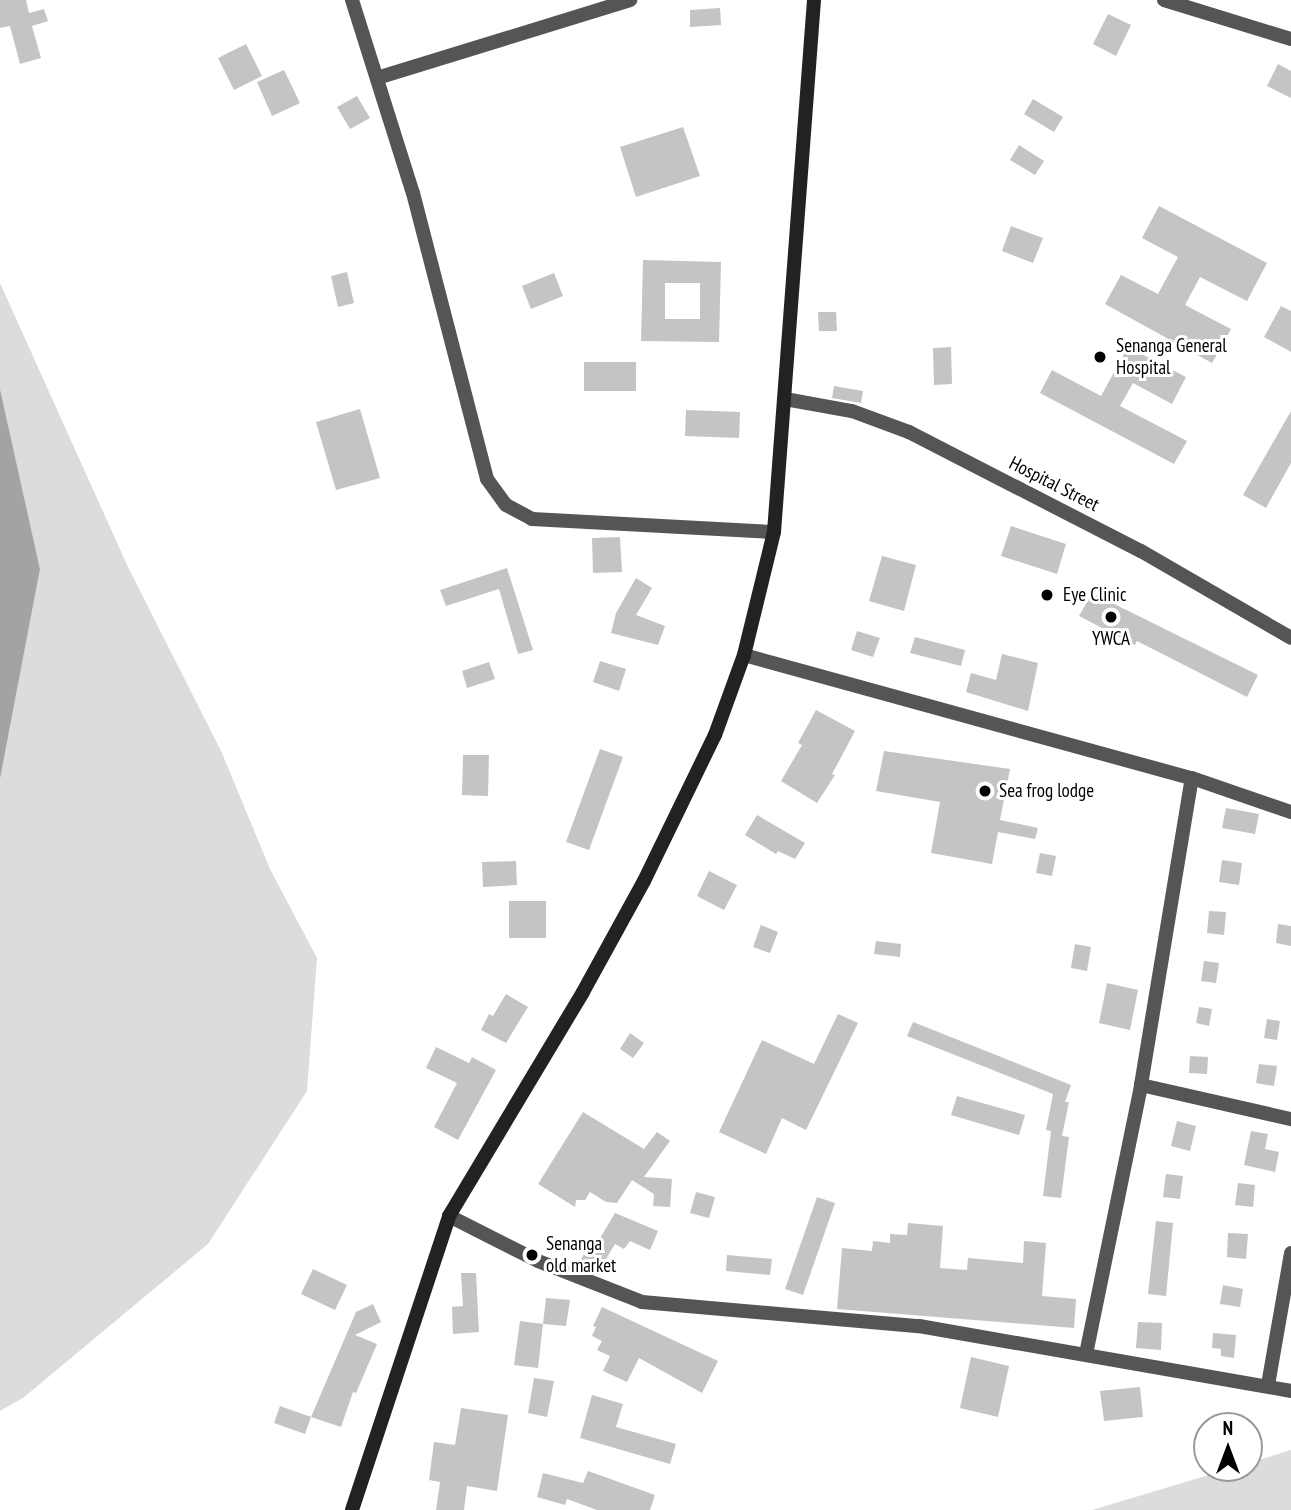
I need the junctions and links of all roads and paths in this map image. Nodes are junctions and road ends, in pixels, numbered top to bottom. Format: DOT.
graph roads {
  1 [pos="352,0"];
  2 [pos="630,0"];
  3 [pos="814,0"];
  4 [pos="1164,0"];
  5 [pos="1291,39"];
  6 [pos="377,78"];
  7 [pos="785,399"];
  8 [pos="774,532"];
  9 [pos="1291,638"];
  10 [pos="744,655"];
  11 [pos="1192,778"];
  12 [pos="1291,812"];
  13 [pos="1141,1085"];
  14 [pos="1291,1119"];
  15 [pos="450,1216"];
  16 [pos="1291,1253"];
  17 [pos="1086,1354"];
  18 [pos="1268,1385"];
  19 [pos="1291,1391"];
  20 [pos="352,1510"];
  1 -- 6 [label="street"];
  2 -- 6 [label="street"];
  3 -- 7 [label="street"];
  4 -- 5 [label="street"];
  6 -- 8 [label="street"];
  7 -- 8 [label="street"];
  7 -- 9 [label="street, Hospital Street"];
  8 -- 10 [label="street"];
  10 -- 11 [label="street"];
  10 -- 15 [label="street"];
  11 -- 12 [label="street"];
  11 -- 13 [label="street"];
  13 -- 14 [label="street"];
  13 -- 17 [label="street"];
  15 -- 17 [label="street"];
  15 -- 20 [label="street"];
  16 -- 18 [label="street"];
  17 -- 18 [label="street"];
  18 -- 19 [label="street"];
}
